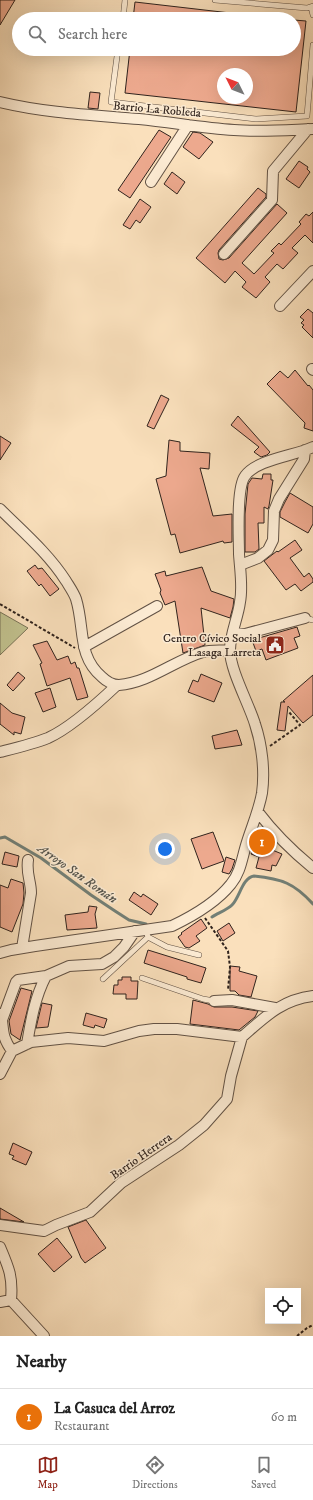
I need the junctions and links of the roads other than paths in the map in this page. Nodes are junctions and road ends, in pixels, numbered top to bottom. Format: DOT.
graph roads {
  1 [pos="126,0"];
  2 [pos="215,0"];
  3 [pos="312,6"];
  4 [pos="124,12"];
  5 [pos="313,15"];
  6 [pos="313,45"];
  7 [pos="117,56"];
  8 [pos="0,102"];
  9 [pos="188,125"];
  10 [pos="310,129"];
  11 [pos="151,182"];
  12 [pos="224,254"];
  13 [pos="313,271"];
  14 [pos="280,306"];
  15 [pos="309,450"];
  16 [pos="0,509"];
  17 [pos="240,565"];
  18 [pos="157,606"];
  19 [pos="309,619"];
  20 [pos="234,633"];
  21 [pos="80,648"];
  22 [pos="230,650"];
  23 [pos="117,685"];
  24 [pos="0,752"];
  25 [pos="258,812"];
  26 [pos="28,860"];
  27 [pos="313,868"];
  28 [pos="143,933"];
  29 [pos="22,948"];
  30 [pos="0,954"];
  31 [pos="199,955"];
  32 [pos="46,976"];
  33 [pos="142,978"];
  34 [pos="103,979"];
  35 [pos="313,996"];
  36 [pos="214,1001"];
  37 [pos="275,1008"];
  38 [pos="1,1015"];
  39 [pos="242,1037"];
  40 [pos="27,1044"];
  41 [pos="12,1051"];
  42 [pos="0,1074"];
  43 [pos="0,1225"];
  44 [pos="0,1247"];
  45 [pos="11,1300"];
  46 [pos="0,1302"];
  47 [pos="44,1336"];
  1 -- 4 [label="lane"];
  2 -- 3 [label="lane"];
  3 -- 5 [label="lane"];
  6 -- 7 [label="lane"];
  8 -- 9 [label="street, Barrio La Robleda"];
  9 -- 10 [label="street, Barrio La Robleda"];
  9 -- 11 [label="street"];
  10 -- 12 [label="street"];
  13 -- 14 [label="street"];
  15 -- 17 [label="street"];
  15 -- 17 [label="street"];
  16 -- 21 [label="street"];
  17 -- 20 [label="street"];
  18 -- 21 [label="street"];
  19 -- 20 [label="street"];
  20 -- 22 [label="street"];
  21 -- 23 [label="street"];
  22 -- 23 [label="street"];
  22 -- 25 [label="street"];
  23 -- 24 [label="street"];
  25 -- 27 [label="street"];
  25 -- 28 [label="street"];
  26 -- 29 [label="street"];
  28 -- 29 [label="street"];
  28 -- 31 [label="lane"];
  28 -- 32 [label="street"];
  28 -- 34 [label="lane"];
  29 -- 30 [label="street"];
  32 -- 38 [label="street"];
  32 -- 40 [label="street"];
  33 -- 36 [label="lane"];
  35 -- 37 [label="street"];
  36 -- 37 [label="street"];
  37 -- 39 [label="street"];
  38 -- 41 [label="street"];
  39 -- 40 [label="street"];
  39 -- 43 [label="street, Barrio Herrera"];
  40 -- 41 [label="street"];
  41 -- 42 [label="street"];
  44 -- 45 [label="street"];
  45 -- 46 [label="street"];
  45 -- 47 [label="street"];
}
